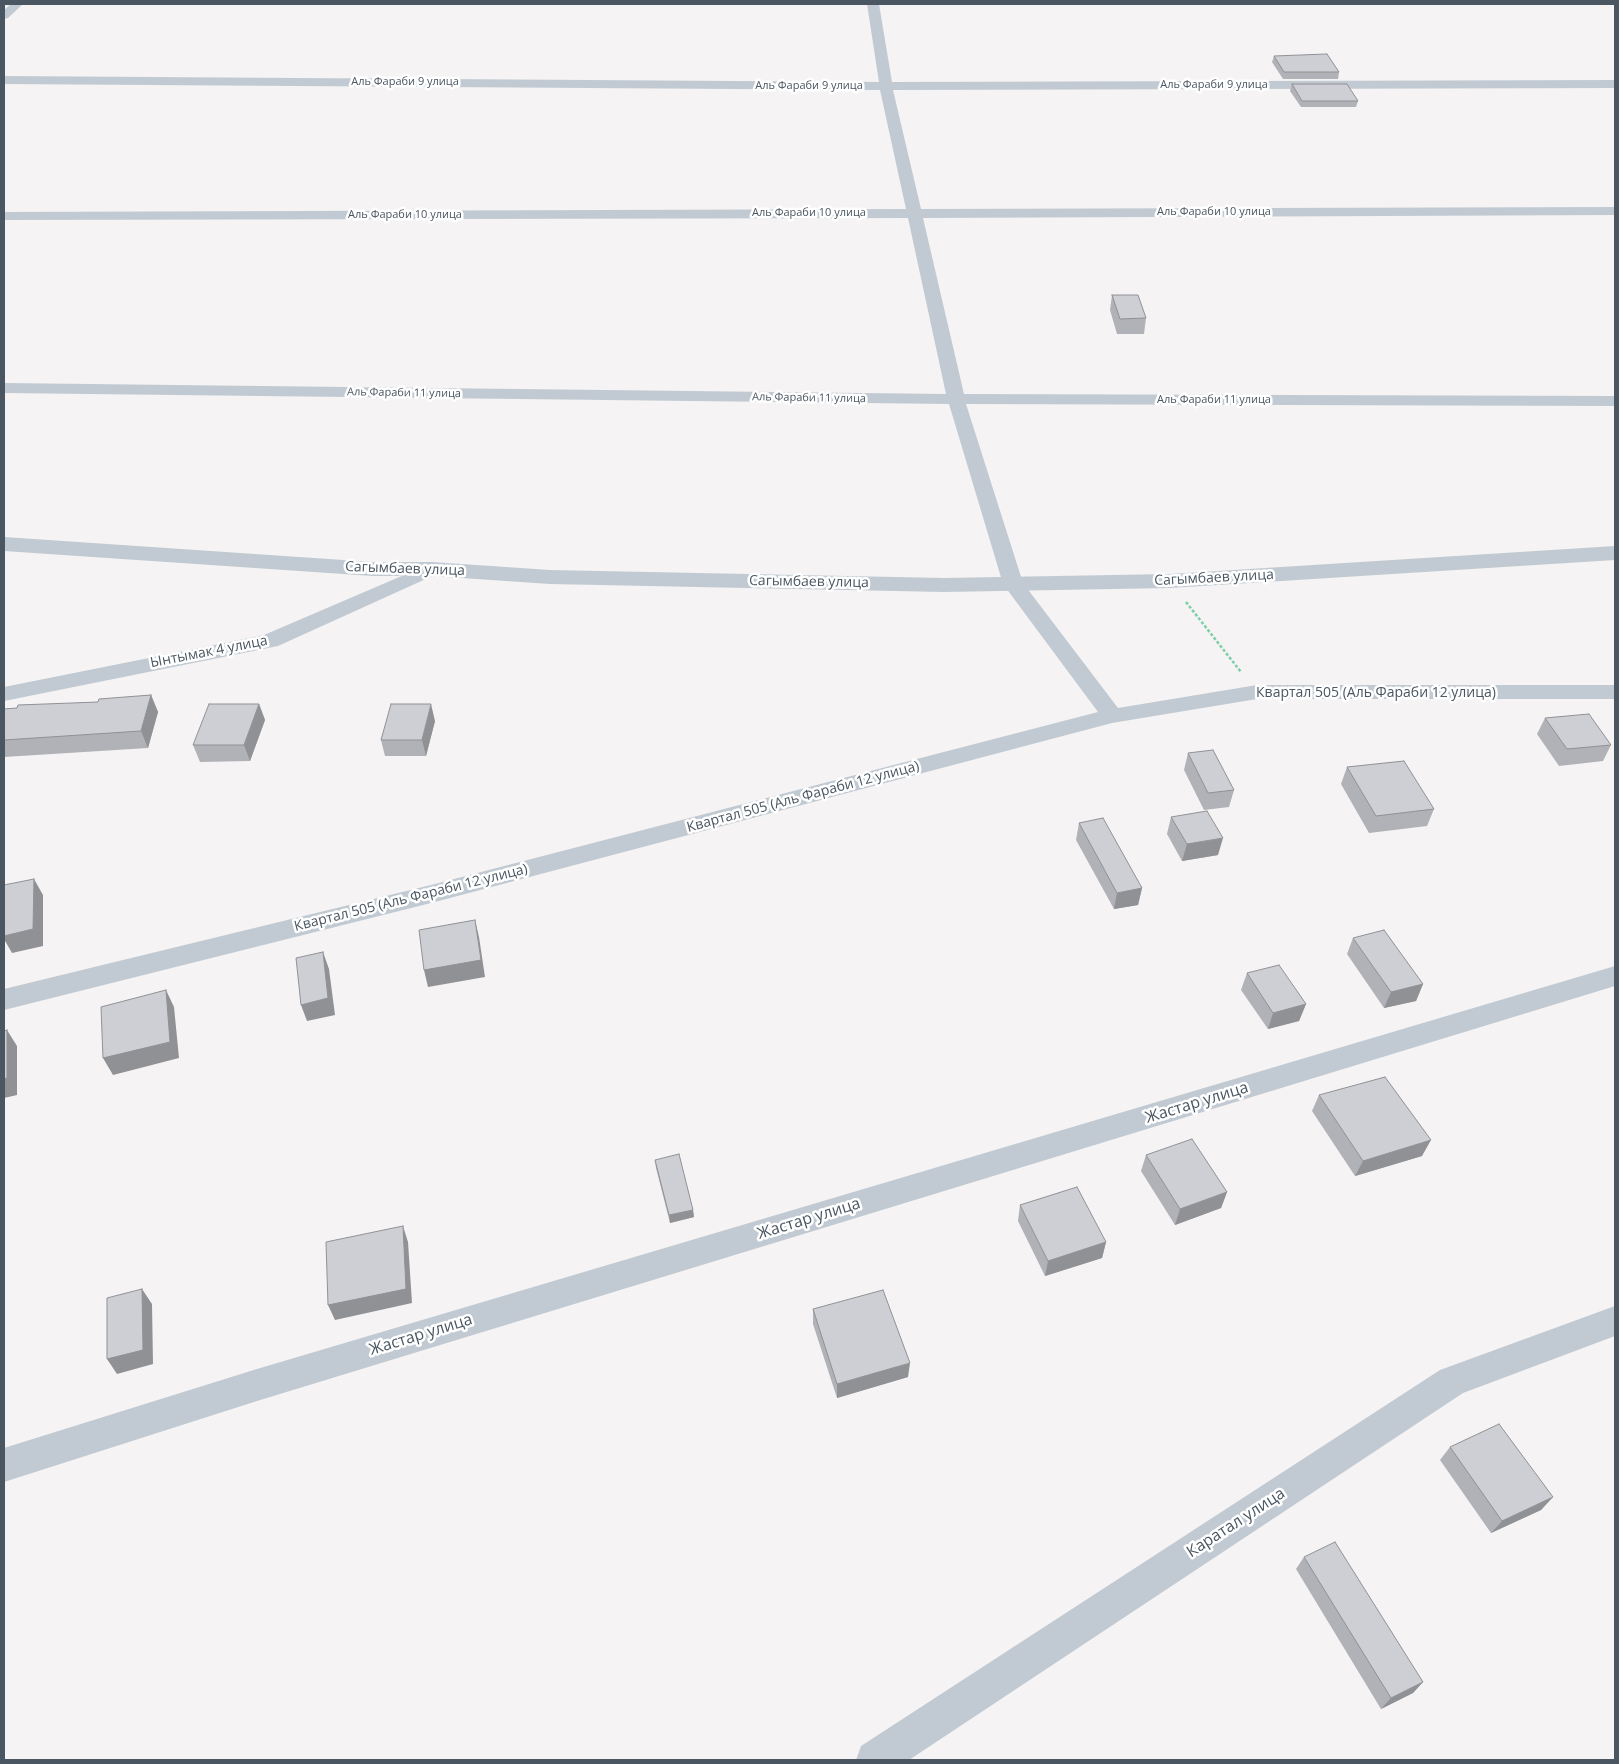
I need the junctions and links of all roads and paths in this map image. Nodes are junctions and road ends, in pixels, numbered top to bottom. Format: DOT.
graph roads {
  1 [pos="17,4"];
  2 [pos="873,4"];
  3 [pos="4,16"];
  4 [pos="4,80"];
  5 [pos="1615,84"];
  6 [pos="886,86"];
  7 [pos="1615,211"];
  8 [pos="914,212"];
  9 [pos="4,216"];
  10 [pos="4,388"];
  11 [pos="956,399"];
  12 [pos="1615,401"];
  13 [pos="4,544"];
  14 [pos="1615,553"];
  15 [pos="432,569"];
  16 [pos="1170,581"];
  17 [pos="1013,584"];
  18 [pos="1257,692"];
  19 [pos="1615,692"];
  20 [pos="4,694"];
  21 [pos="1112,716"];
  22 [pos="1615,976"];
  23 [pos="4,1000"];
  24 [pos="1615,1321"];
  25 [pos="4,1465"];
  26 [pos="875,1760"];
  1 -- 3 [label="street"];
  2 -- 6 [label="street"];
  4 -- 6 [label="street, Аль Фараби 9 улица"];
  5 -- 6 [label="street, Аль Фараби 9 улица"];
  6 -- 8 [label="street"];
  7 -- 8 [label="street, Аль Фараби 10 улица"];
  8 -- 9 [label="street, Аль Фараби 10 улица"];
  8 -- 11 [label="street"];
  10 -- 11 [label="street, Аль Фараби 11 улица"];
  11 -- 12 [label="street, Аль Фараби 11 улица"];
  11 -- 17 [label="street"];
  13 -- 15 [label="street, Сагымбаев улица"];
  14 -- 16 [label="street, Сагымбаев улица"];
  15 -- 17 [label="street, Сагымбаев улица"];
  15 -- 20 [label="street, Ынтымак 4 улица"];
  16 -- 17 [label="street, Сагымбаев улица"];
  16 -- 18 [label="path"];
  17 -- 21 [label="street"];
  18 -- 19 [label="street, Квартал 505 (Аль Фараби 12 улица)"];
  18 -- 21 [label="street, Квартал 505 (Аль Фараби 12 улица)"];
  21 -- 23 [label="street, Квартал 505 (Аль Фараби 12 улица)"];
  22 -- 25 [label="street, Жастар улица"];
  24 -- 26 [label="street, Каратал улица"];
}
